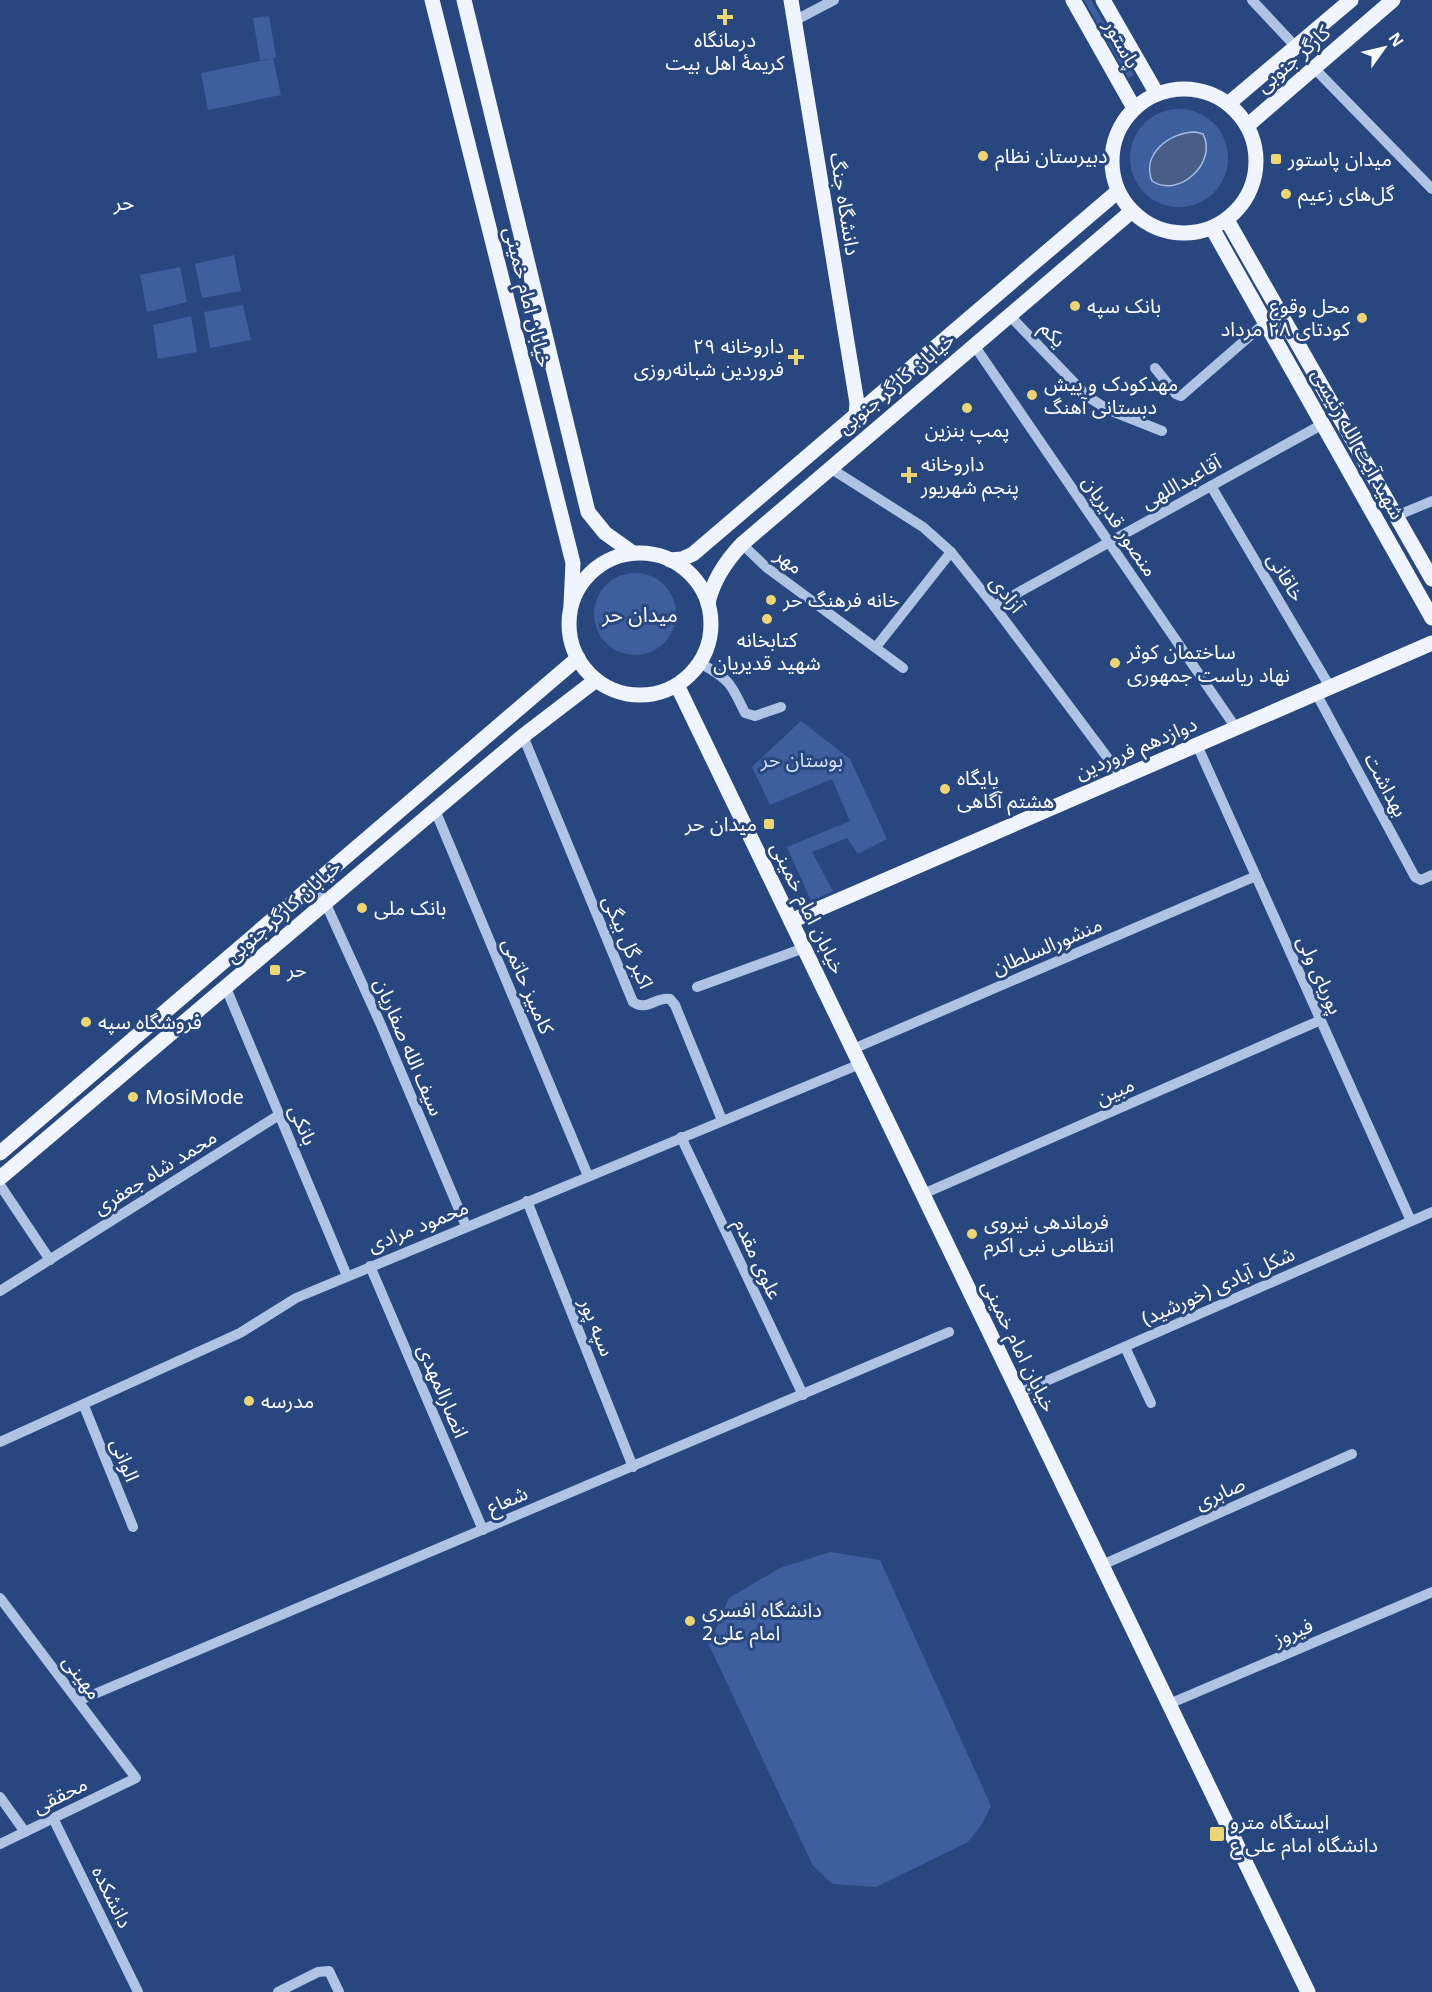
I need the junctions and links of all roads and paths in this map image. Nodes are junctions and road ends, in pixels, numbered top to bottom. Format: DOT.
graph roads {
  1 [pos="432,0"];
  2 [pos="464,0"];
  3 [pos="790,0"];
  4 [pos="834,0"];
  5 [pos="1073,0"];
  6 [pos="1252,0"];
  7 [pos="1351,0"];
  8 [pos="1394,0"];
  9 [pos="1106,2"];
  10 [pos="794,21"];
  11 [pos="1296,47"];
  12 [pos="1314,68"];
  13 [pos="1157,94"];
  14 [pos="1228,104"];
  15 [pos="1134,108"];
  16 [pos="1247,126"];
  17 [pos="1432,189"];
  18 [pos="1118,192"];
  19 [pos="1132,211"];
  20 [pos="1227,220"];
  21 [pos="1212,228"];
  22 [pos="1009,315"];
  23 [pos="1266,322"];
  24 [pos="974,345"];
  25 [pos="1155,368"];
  26 [pos="856,415"];
  27 [pos="1323,424"];
  28 [pos="1162,431"];
  29 [pos="830,468"];
  30 [pos="1211,486"];
  31 [pos="1432,501"];
  32 [pos="1396,516"];
  33 [pos="1379,524"];
  34 [pos="1109,542"];
  35 [pos="742,544"];
  36 [pos="951,552"];
  37 [pos="633,553"];
  38 [pos="670,560"];
  39 [pos="1432,579"];
  40 [pos="708,603"];
  41 [pos="571,604"];
  42 [pos="994,606"];
  43 [pos="1432,618"];
  44 [pos="1432,643"];
  45 [pos="876,647"];
  46 [pos="578,658"];
  47 [pos="700,663"];
  48 [pos="903,668"];
  49 [pos="596,680"];
  50 [pos="677,685"];
  51 [pos="1323,690"];
  52 [pos="781,707"];
  53 [pos="1236,728"];
  54 [pos="523,736"];
  55 [pos="1197,745"];
  56 [pos="1122,777"];
  57 [pos="435,810"];
  58 [pos="1432,874"];
  59 [pos="1256,876"];
  60 [pos="312,886"];
  61 [pos="325,902"];
  62 [pos="791,921"];
  63 [pos="804,948"];
  64 [pos="697,987"];
  65 [pos="226,988"];
  66 [pos="1321,1020"];
  67 [pos="853,1049"];
  68 [pos="860,1064"];
  69 [pos="279,1114"];
  70 [pos="722,1120"];
  71 [pos="681,1137"];
  72 [pos="0,1153"];
  73 [pos="588,1176"];
  74 [pos="0,1178"];
  75 [pos="0,1185"];
  76 [pos="923,1194"];
  77 [pos="527,1201"];
  78 [pos="1432,1212"];
  79 [pos="1412,1221"];
  80 [pos="466,1226"];
  81 [pos="50,1260"];
  82 [pos="370,1266"];
  83 [pos="347,1276"];
  84 [pos="0,1291"];
  85 [pos="949,1332"];
  86 [pos="1125,1347"];
  87 [pos="1019,1393"];
  88 [pos="803,1395"];
  89 [pos="1151,1402"];
  90 [pos="84,1406"];
  91 [pos="0,1442"];
  92 [pos="1352,1454"];
  93 [pos="633,1467"];
  94 [pos="133,1527"];
  95 [pos="483,1530"];
  96 [pos="1102,1565"];
  97 [pos="1432,1593"];
  98 [pos="0,1598"];
  99 [pos="78,1701"];
  100 [pos="1169,1704"];
  101 [pos="136,1778"];
  102 [pos="0,1797"];
  103 [pos="53,1818"];
  104 [pos="24,1832"];
  105 [pos="0,1844"];
  106 [pos="138,1992"];
  107 [pos="278,1992"];
  108 [pos="339,1992"];
  109 [pos="1308,1992"];
  1 -- 41 [label="main road, خیابان امام خمینی"];
  2 -- 37 [label="main road, خیابان امام خمینی"];
  3 -- 10 [label="main road, دانشگاه جنگ"];
  4 -- 10 [label="street"];
  5 -- 15 [label="main road, پاستور"];
  6 -- 11 [label="street"];
  7 -- 11 [label="main road, کارگر جنوبی"];
  8 -- 12 [label="main road, کارگر جنوبی"];
  9 -- 13 [label="main road, پاستور"];
  10 -- 26 [label="main road, دانشگاه جنگ"];
  11 -- 14 [label="main road, کارگر جنوبی"];
  12 -- 16 [label="main road, کارگر جنوبی"];
  12 -- 17 [label="street"];
  13 -- 14 [label="main road"];
  13 -- 15 [label="main road"];
  14 -- 16 [label="main road"];
  15 -- 18 [label="main road"];
  16 -- 20 [label="main road"];
  18 -- 19 [label="main road"];
  18 -- 26 [label="main road, خیابان کارگر جنوبی"];
  19 -- 21 [label="main road"];
  19 -- 22 [label="main road, خیابان کارگر جنوبی"];
  20 -- 21 [label="main road"];
  20 -- 32 [label="main road, شهید آیت الله رئیسی"];
  21 -- 23 [label="main road, شهید آیت الله رئیسی"];
  22 -- 24 [label="main road, خیابان کارگر جنوبی"];
  22 -- 28 [label="street, یکم"];
  23 -- 25 [label="street"];
  23 -- 27 [label="main road, شهید آیت الله رئیسی"];
  24 -- 29 [label="main road, خیابان کارگر جنوبی"];
  24 -- 34 [label="street, منصور قدیریان"];
  26 -- 38 [label="main road, خیابان کارگر جنوبی"];
  27 -- 30 [label="street, آقاعبداللهی"];
  27 -- 33 [label="main road, شهید آیت الله رئیسی"];
  29 -- 35 [label="main road, خیابان کارگر جنوبی"];
  29 -- 36 [label="street, آزادی"];
  30 -- 34 [label="street, آقاعبداللهی"];
  30 -- 51 [label="street, خاقانی"];
  31 -- 32 [label="street"];
  32 -- 33 [label="main road"];
  32 -- 39 [label="main road, شهید آیت الله رئیسی"];
  33 -- 43 [label="main road, شهید آیت الله رئیسی"];
  34 -- 42 [label="street, آقاعبداللهی"];
  34 -- 53 [label="street, منصور قدیریان"];
  35 -- 40 [label="main road, خیابان کارگر جنوبی"];
  35 -- 45 [label="street, مهر"];
  36 -- 42 [label="street, آزادی"];
  36 -- 45 [label="street"];
  37 -- 38 [label="main road"];
  37 -- 41 [label="main road"];
  38 -- 40 [label="main road"];
  40 -- 47 [label="main road"];
  41 -- 46 [label="main road"];
  42 -- 56 [label="street, آزادی"];
  44 -- 51 [label="main road, دوازدهم فروردین"];
  45 -- 48 [label="street, مهر"];
  46 -- 49 [label="main road"];
  46 -- 60 [label="main road, خیابان کارگر جنوبی"];
  47 -- 50 [label="main road"];
  47 -- 52 [label="street"];
  49 -- 50 [label="main road"];
  49 -- 54 [label="main road, خیابان کارگر جنوبی"];
  50 -- 62 [label="main road, خیابان امام خمینی"];
  51 -- 53 [label="main road, دوازدهم فروردین"];
  51 -- 58 [label="street, بهداشت"];
  53 -- 55 [label="main road, دوازدهم فروردین"];
  54 -- 57 [label="main road, خیابان کارگر جنوبی"];
  54 -- 70 [label="street, اکبر گل بیگی"];
  55 -- 56 [label="main road, دوازدهم فروردین"];
  55 -- 59 [label="street, پوریای ولی"];
  56 -- 62 [label="main road, دوازدهم فروردین"];
  57 -- 61 [label="main road, خیابان کارگر جنوبی"];
  57 -- 73 [label="street, کامبیز حاتمی"];
  59 -- 66 [label="street, پوریای ولی"];
  59 -- 67 [label="street, منشورالسلطان"];
  60 -- 61 [label="street, سیف الله صفاریان"];
  60 -- 72 [label="main road, خیابان کارگر جنوبی"];
  61 -- 65 [label="main road, خیابان کارگر جنوبی"];
  61 -- 80 [label="street, سیف الله صفاریان"];
  62 -- 63 [label="main road, خیابان امام خمینی"];
  63 -- 64 [label="street"];
  63 -- 67 [label="main road, خیابان امام خمینی"];
  65 -- 69 [label="street, بانکی"];
  65 -- 74 [label="main road, خیابان کارگر جنوبی"];
  66 -- 76 [label="street, مبین"];
  66 -- 79 [label="street, پوریای ولی"];
  67 -- 68 [label="main road, خیابان امام خمینی"];
  68 -- 70 [label="street, محمود مرادی"];
  68 -- 76 [label="main road, خیابان امام خمینی"];
  69 -- 81 [label="street, محمد شاه جعفری"];
  69 -- 83 [label="street, بانکی"];
  70 -- 71 [label="street, محمود مرادی"];
  71 -- 73 [label="street, محمود مرادی"];
  71 -- 88 [label="street, علوی مقدم"];
  73 -- 77 [label="street, محمود مرادی"];
  75 -- 81 [label="street"];
  76 -- 87 [label="main road, خیابان امام خمینی"];
  77 -- 80 [label="street, محمود مرادی"];
  77 -- 93 [label="street, سپه پور"];
  78 -- 79 [label="street, شکل آبادی (خورشید)"];
  79 -- 86 [label="street, شکل آبادی (خورشید)"];
  80 -- 82 [label="street, محمود مرادی"];
  81 -- 84 [label="street, محمد شاه جعفری"];
  82 -- 83 [label="street, محمود مرادی"];
  82 -- 95 [label="street, انصارالمهدی"];
  83 -- 90 [label="street, محمود مرادی"];
  85 -- 88 [label="street, شعاع"];
  86 -- 87 [label="street, شکل آبادی (خورشید)"];
  86 -- 89 [label="street"];
  87 -- 96 [label="main road, خیابان امام خمینی"];
  88 -- 93 [label="street, شعاع"];
  90 -- 91 [label="street, محمود مرادی"];
  90 -- 94 [label="street, الوانی"];
  92 -- 96 [label="street, صابری"];
  93 -- 95 [label="street, شعاع"];
  95 -- 99 [label="street, شعاع"];
  96 -- 100 [label="main road, خیابان امام خمینی"];
  97 -- 100 [label="street, فیروز"];
  98 -- 99 [label="street, مهینی"];
  99 -- 101 [label="street, مهینی"];
  100 -- 109 [label="main road, خیابان امام خمینی"];
  101 -- 103 [label="street, محققی"];
  102 -- 104 [label="street"];
  103 -- 104 [label="street, محققی"];
  103 -- 106 [label="street, دانشکده"];
  104 -- 105 [label="street, محققی"];
  107 -- 108 [label="street"];
}
